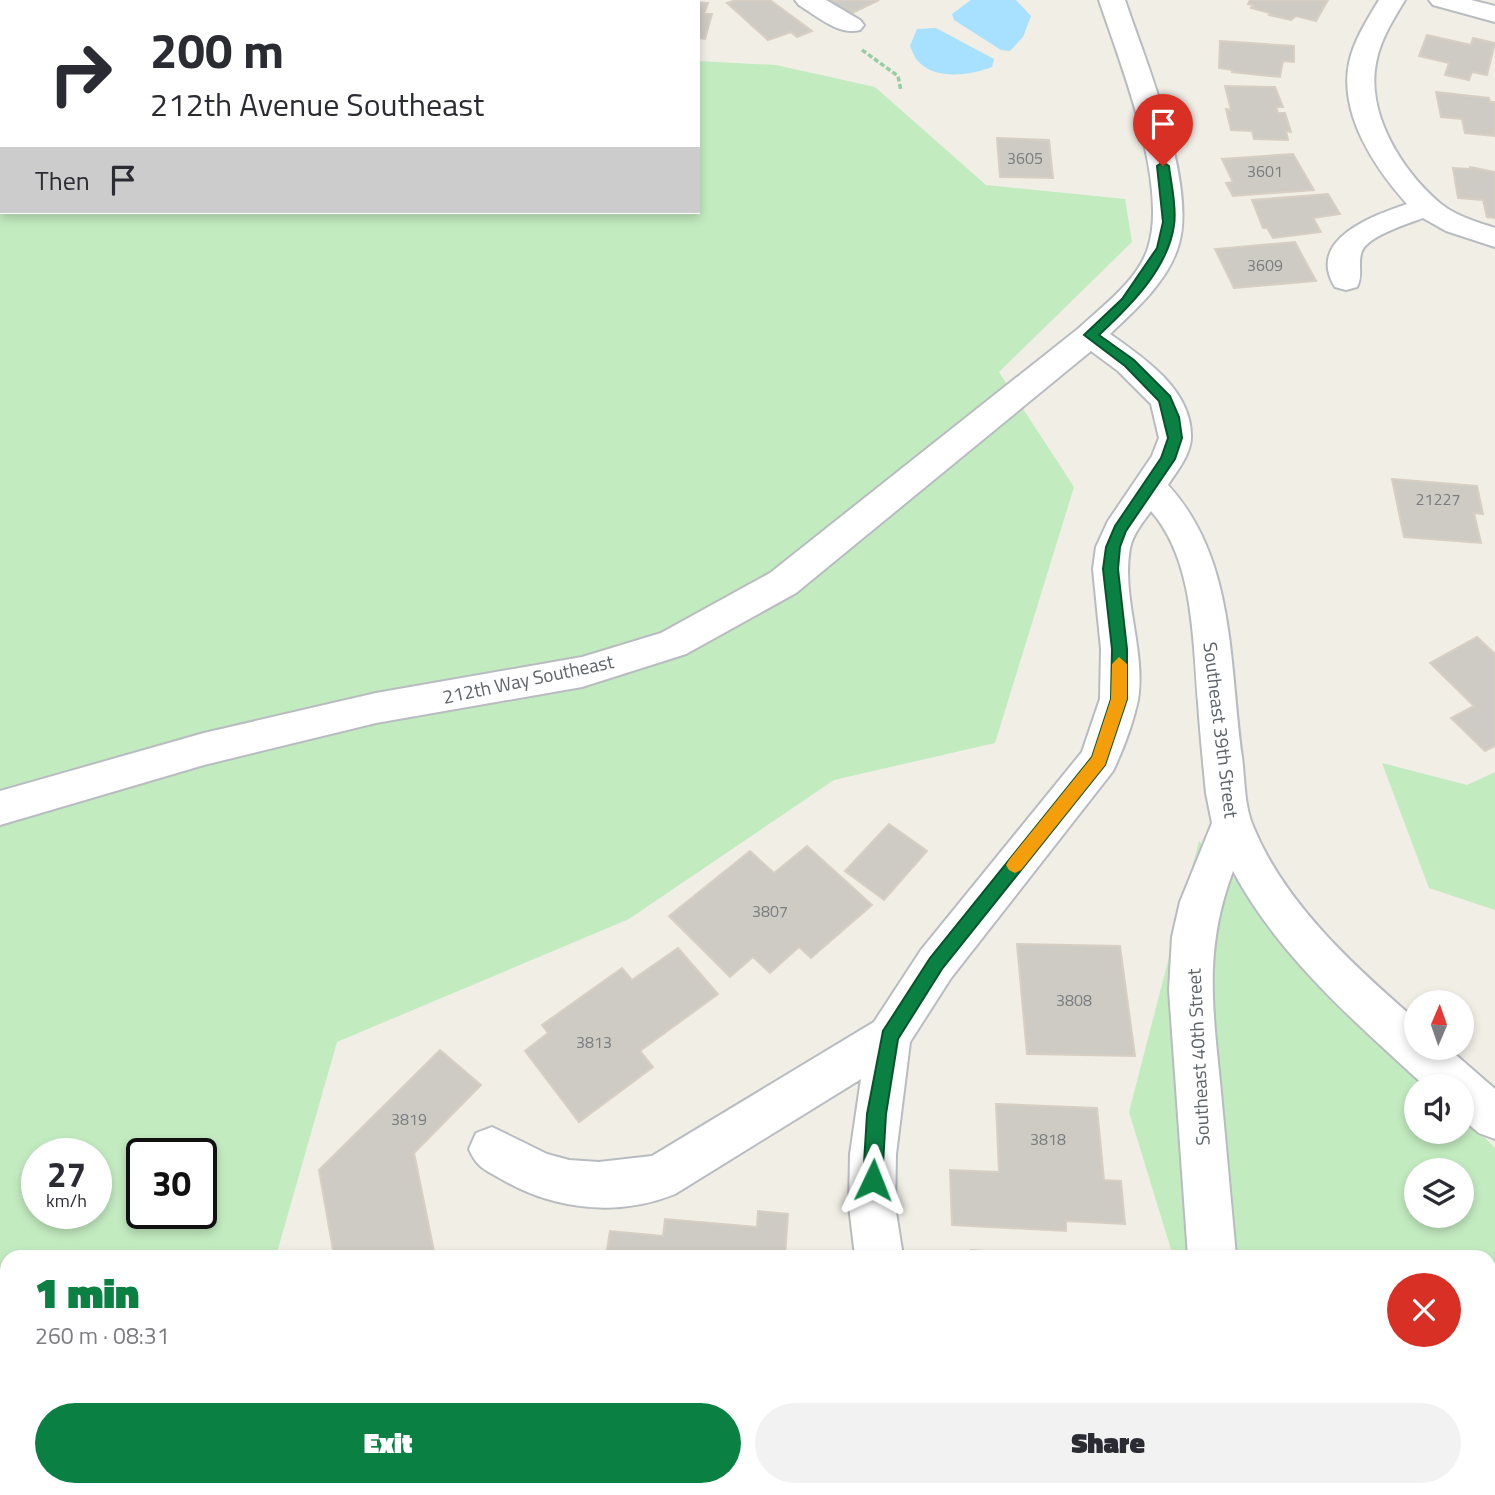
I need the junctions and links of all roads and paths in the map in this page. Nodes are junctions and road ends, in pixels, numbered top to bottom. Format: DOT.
graph roads {
  1 [pos="808,0"];
  2 [pos="1112,0"];
  3 [pos="1392,0"];
  4 [pos="1442,0"];
  5 [pos="1495,14"];
  6 [pos="850,24"];
  7 [pos="901,91"];
  8 [pos="1426,206"];
  9 [pos="1495,237"];
  10 [pos="1346,280"];
  11 [pos="1090,335"];
  12 [pos="1149,486"];
  13 [pos="0,808"];
  14 [pos="1232,823"];
  15 [pos="889,1037"];
  16 [pos="1444,1074"];
  17 [pos="1474,1100"];
  18 [pos="1495,1117"];
  19 [pos="492,1149"];
  20 [pos="878,1250"];
  21 [pos="1212,1250"];
  1 -- 6 [label="street"];
  2 -- 11 [label="street, 212th Way Southeast"];
  3 -- 8 [label="street"];
  4 -- 5 [label="street"];
  6 -- 7 [label="path"];
  8 -- 9 [label="street"];
  8 -- 10 [label="street"];
  11 -- 12 [label="street"];
  11 -- 13 [label="street, 212th Way Southeast"];
  12 -- 14 [label="street, Southeast 39th Street"];
  12 -- 15 [label="street"];
  14 -- 16 [label="street, Southeast 39th Street"];
  14 -- 21 [label="street, Southeast 40th Street"];
  15 -- 19 [label="street"];
  15 -- 20 [label="street"];
  17 -- 18 [label="street, Southeast 39th Street"];
}
